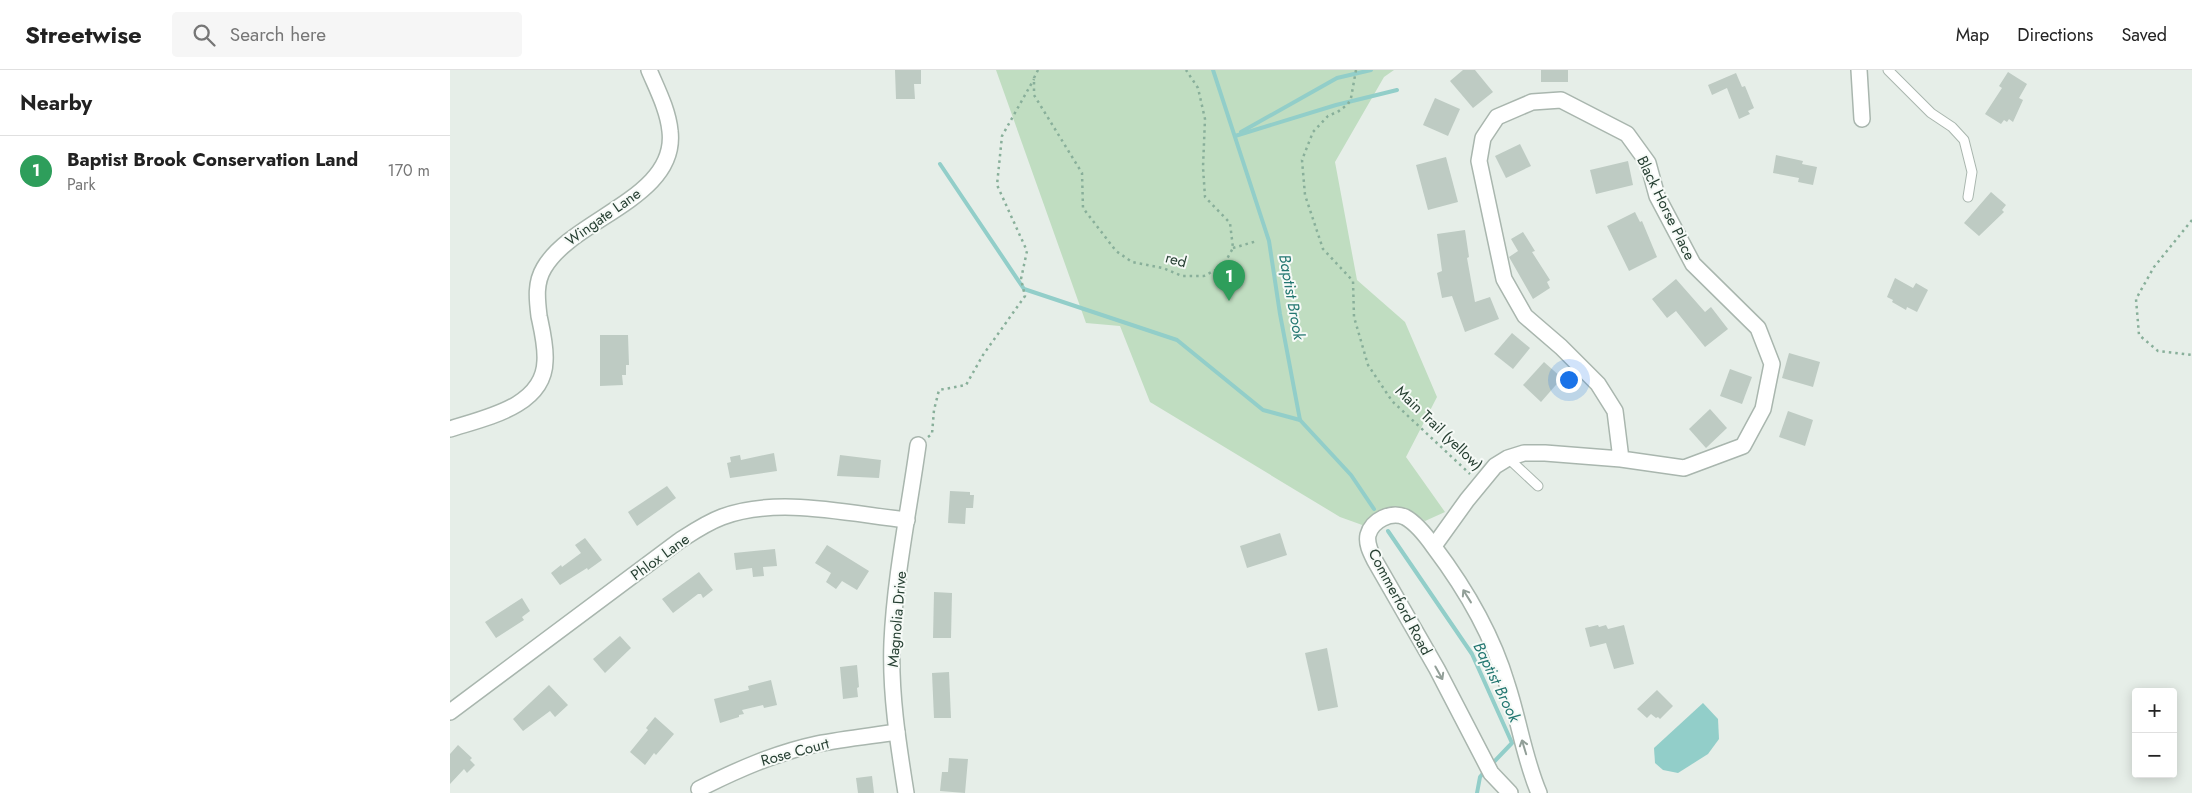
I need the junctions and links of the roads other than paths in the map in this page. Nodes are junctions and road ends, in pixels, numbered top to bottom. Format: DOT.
graph roads {
  1 [pos="649,70"];
  2 [pos="1859,70"];
  3 [pos="1888,70"];
  4 [pos="1862,119"];
  5 [pos="1968,197"];
  6 [pos="450,429"];
  7 [pos="918,445"];
  8 [pos="1508,458"];
  9 [pos="1621,460"];
  10 [pos="1538,486"];
  11 [pos="907,520"];
  12 [pos="1434,546"];
  13 [pos="450,712"];
  14 [pos="897,732"];
  15 [pos="699,789"];
  16 [pos="906,793"];
  17 [pos="1510,793"];
  18 [pos="1539,793"];
  1 -- 6 [label="street, Wingate Lane"];
  2 -- 4 [label="street"];
  3 -- 5 [label="lane"];
  7 -- 11 [label="street, Magnolia Drive"];
  8 -- 9 [label="street, Black Horse Place"];
  8 -- 10 [label="lane"];
  8 -- 12 [label="street, Black Horse Place"];
  9 -- 9 [label="street, Black Horse Place"];
  11 -- 13 [label="street, Phlox Lane"];
  11 -- 14 [label="street, Magnolia Drive"];
  12 -- 17 [label="street, Commerford Road, one-way"];
  18 -- 12 [label="street, Commerford Road, one-way"];
  14 -- 15 [label="street, Rose Court"];
  14 -- 16 [label="street, Magnolia Drive"];
}
